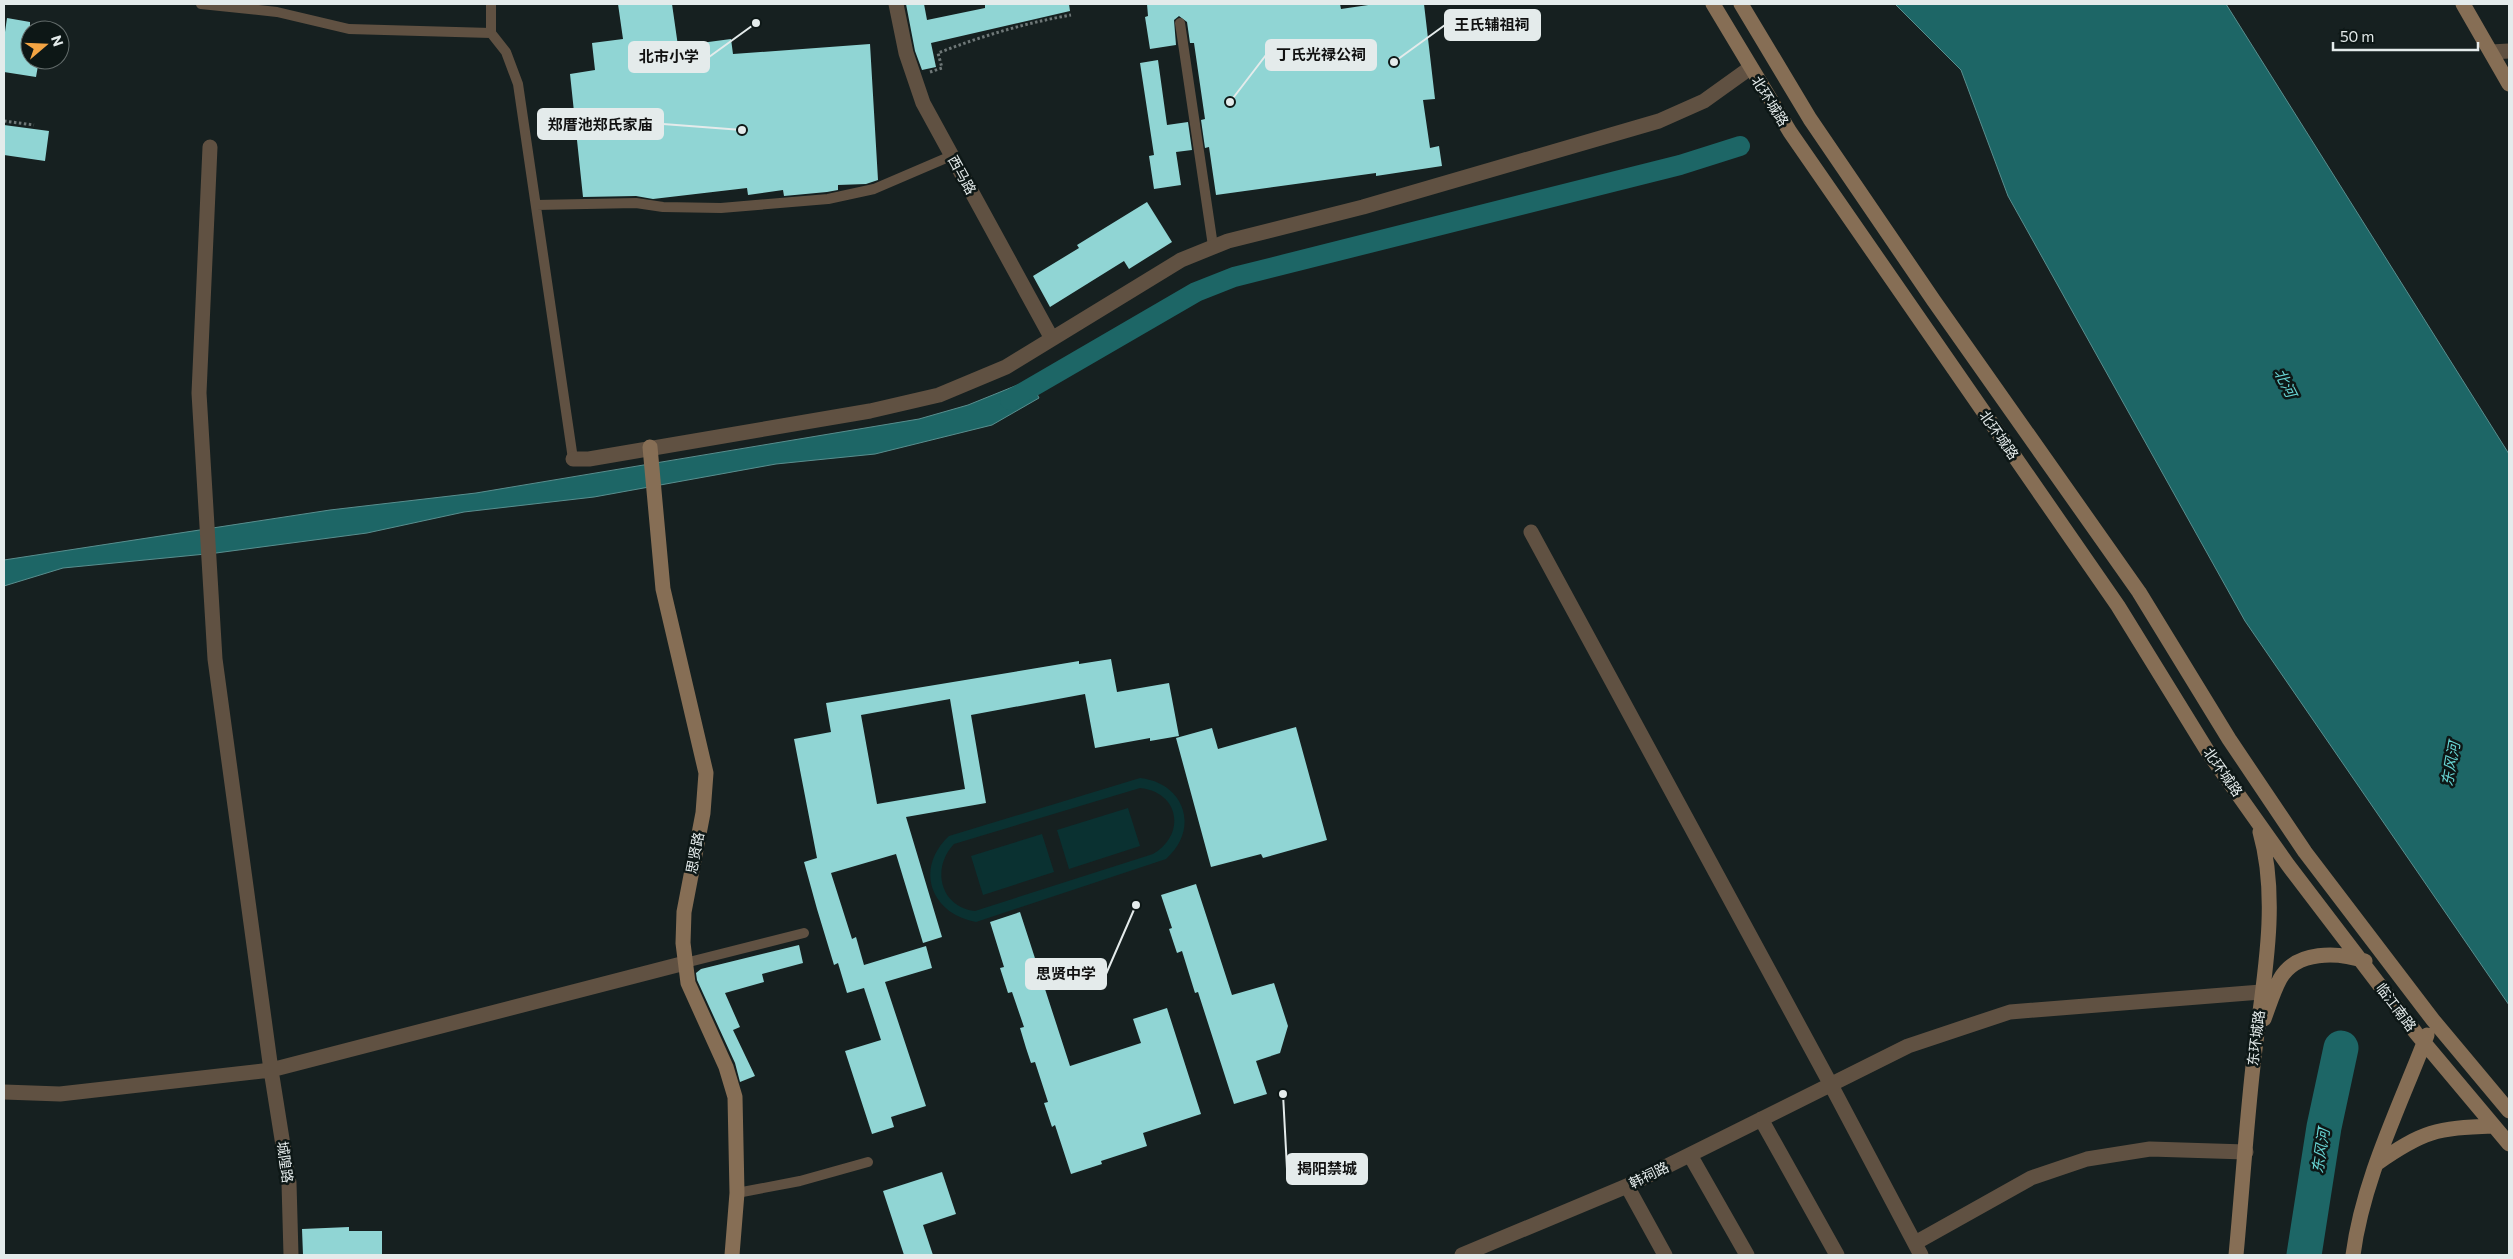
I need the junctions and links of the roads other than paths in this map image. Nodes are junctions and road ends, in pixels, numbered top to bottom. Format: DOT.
graph roads {
  1 [pos="201,4"];
  2 [pos="491,4"];
  3 [pos="896,4"];
  4 [pos="1713,4"];
  5 [pos="1741,4"];
  6 [pos="2463,4"];
  7 [pos="1180,22"];
  8 [pos="491,34"];
  9 [pos="2509,51"];
  10 [pos="2491,52"];
  11 [pos="1750,68"];
  12 [pos="2509,84"];
  13 [pos="210,147"];
  14 [pos="951,156"];
  15 [pos="536,205"];
  16 [pos="1213,246"];
  17 [pos="1051,338"];
  18 [pos="651,452"];
  19 [pos="574,459"];
  20 [pos="1531,532"];
  21 [pos="2257,821"];
  22 [pos="2305,852"];
  23 [pos="2288,865"];
  24 [pos="804,933"];
  25 [pos="2360,959"];
  26 [pos="685,963"];
  27 [pos="2395,970"];
  28 [pos="2261,992"];
  29 [pos="2433,1020"];
  30 [pos="2256,1039"];
  31 [pos="2424,1043"];
  32 [pos="271,1070"];
  33 [pos="1831,1085"];
  34 [pos="4,1092"];
  35 [pos="2509,1111"];
  36 [pos="1760,1120"];
  37 [pos="2493,1126"];
  38 [pos="2509,1144"];
  39 [pos="2246,1152"];
  40 [pos="1690,1154"];
  41 [pos="868,1162"];
  42 [pos="2376,1164"];
  43 [pos="1627,1186"];
  44 [pos="737,1193"];
  45 [pos="1918,1249"];
  46 [pos="292,1255"];
  47 [pos="732,1255"];
  48 [pos="1462,1255"];
  49 [pos="1666,1255"];
  50 [pos="1747,1255"];
  51 [pos="1837,1255"];
  52 [pos="2236,1255"];
  53 [pos="2353,1255"];
  1 -- 8 [label="lane"];
  2 -- 8 [label="lane"];
  3 -- 14 [label="street, 西马路"];
  4 -- 11 [label="main road, 北环城路"];
  5 -- 22 [label="main road, 北环城路"];
  6 -- 10 [label="main road"];
  7 -- 16 [label="lane"];
  8 -- 15 [label="lane"];
  9 -- 10 [label="street"];
  10 -- 12 [label="main road"];
  11 -- 16 [label="street"];
  11 -- 21 [label="main road, 北环城路"];
  13 -- 32 [label="street, 城隍路"];
  14 -- 15 [label="lane"];
  14 -- 17 [label="street, 西马路"];
  15 -- 19 [label="lane"];
  16 -- 17 [label="street"];
  17 -- 18 [label="street"];
  18 -- 19 [label="street"];
  18 -- 26 [label="main road, 思贤路"];
  20 -- 33 [label="street"];
  21 -- 23 [label="main road, 北环城路"];
  21 -- 28 [label="main road, 东环城路"];
  22 -- 27 [label="main road, 临江南路"];
  23 -- 25 [label="main road, 临江南路"];
  24 -- 26 [label="lane"];
  25 -- 27 [label="main road"];
  25 -- 30 [label="main road"];
  25 -- 31 [label="main road, 临江南路"];
  26 -- 32 [label="street"];
  26 -- 44 [label="main road, 思贤路"];
  27 -- 29 [label="main road, 临江南路"];
  28 -- 30 [label="main road, 东环城路"];
  28 -- 33 [label="street, 韩祠路"];
  29 -- 31 [label="main road"];
  29 -- 35 [label="main road, 临江南路"];
  30 -- 39 [label="main road, 东环城路"];
  31 -- 37 [label="main road, 临江南路"];
  31 -- 42 [label="main road"];
  32 -- 34 [label="street"];
  32 -- 46 [label="street, 城隍路"];
  33 -- 36 [label="street, 韩祠路"];
  33 -- 45 [label="street"];
  36 -- 40 [label="street, 韩祠路"];
  36 -- 51 [label="street"];
  37 -- 38 [label="main road, 临江南路"];
  37 -- 42 [label="main road"];
  39 -- 45 [label="street"];
  39 -- 52 [label="main road, 东环城路"];
  40 -- 43 [label="street, 韩祠路"];
  40 -- 50 [label="street"];
  41 -- 44 [label="lane"];
  42 -- 53 [label="main road"];
  43 -- 48 [label="street, 韩祠路"];
  43 -- 49 [label="street"];
  44 -- 47 [label="main road, 思贤路"];
}
